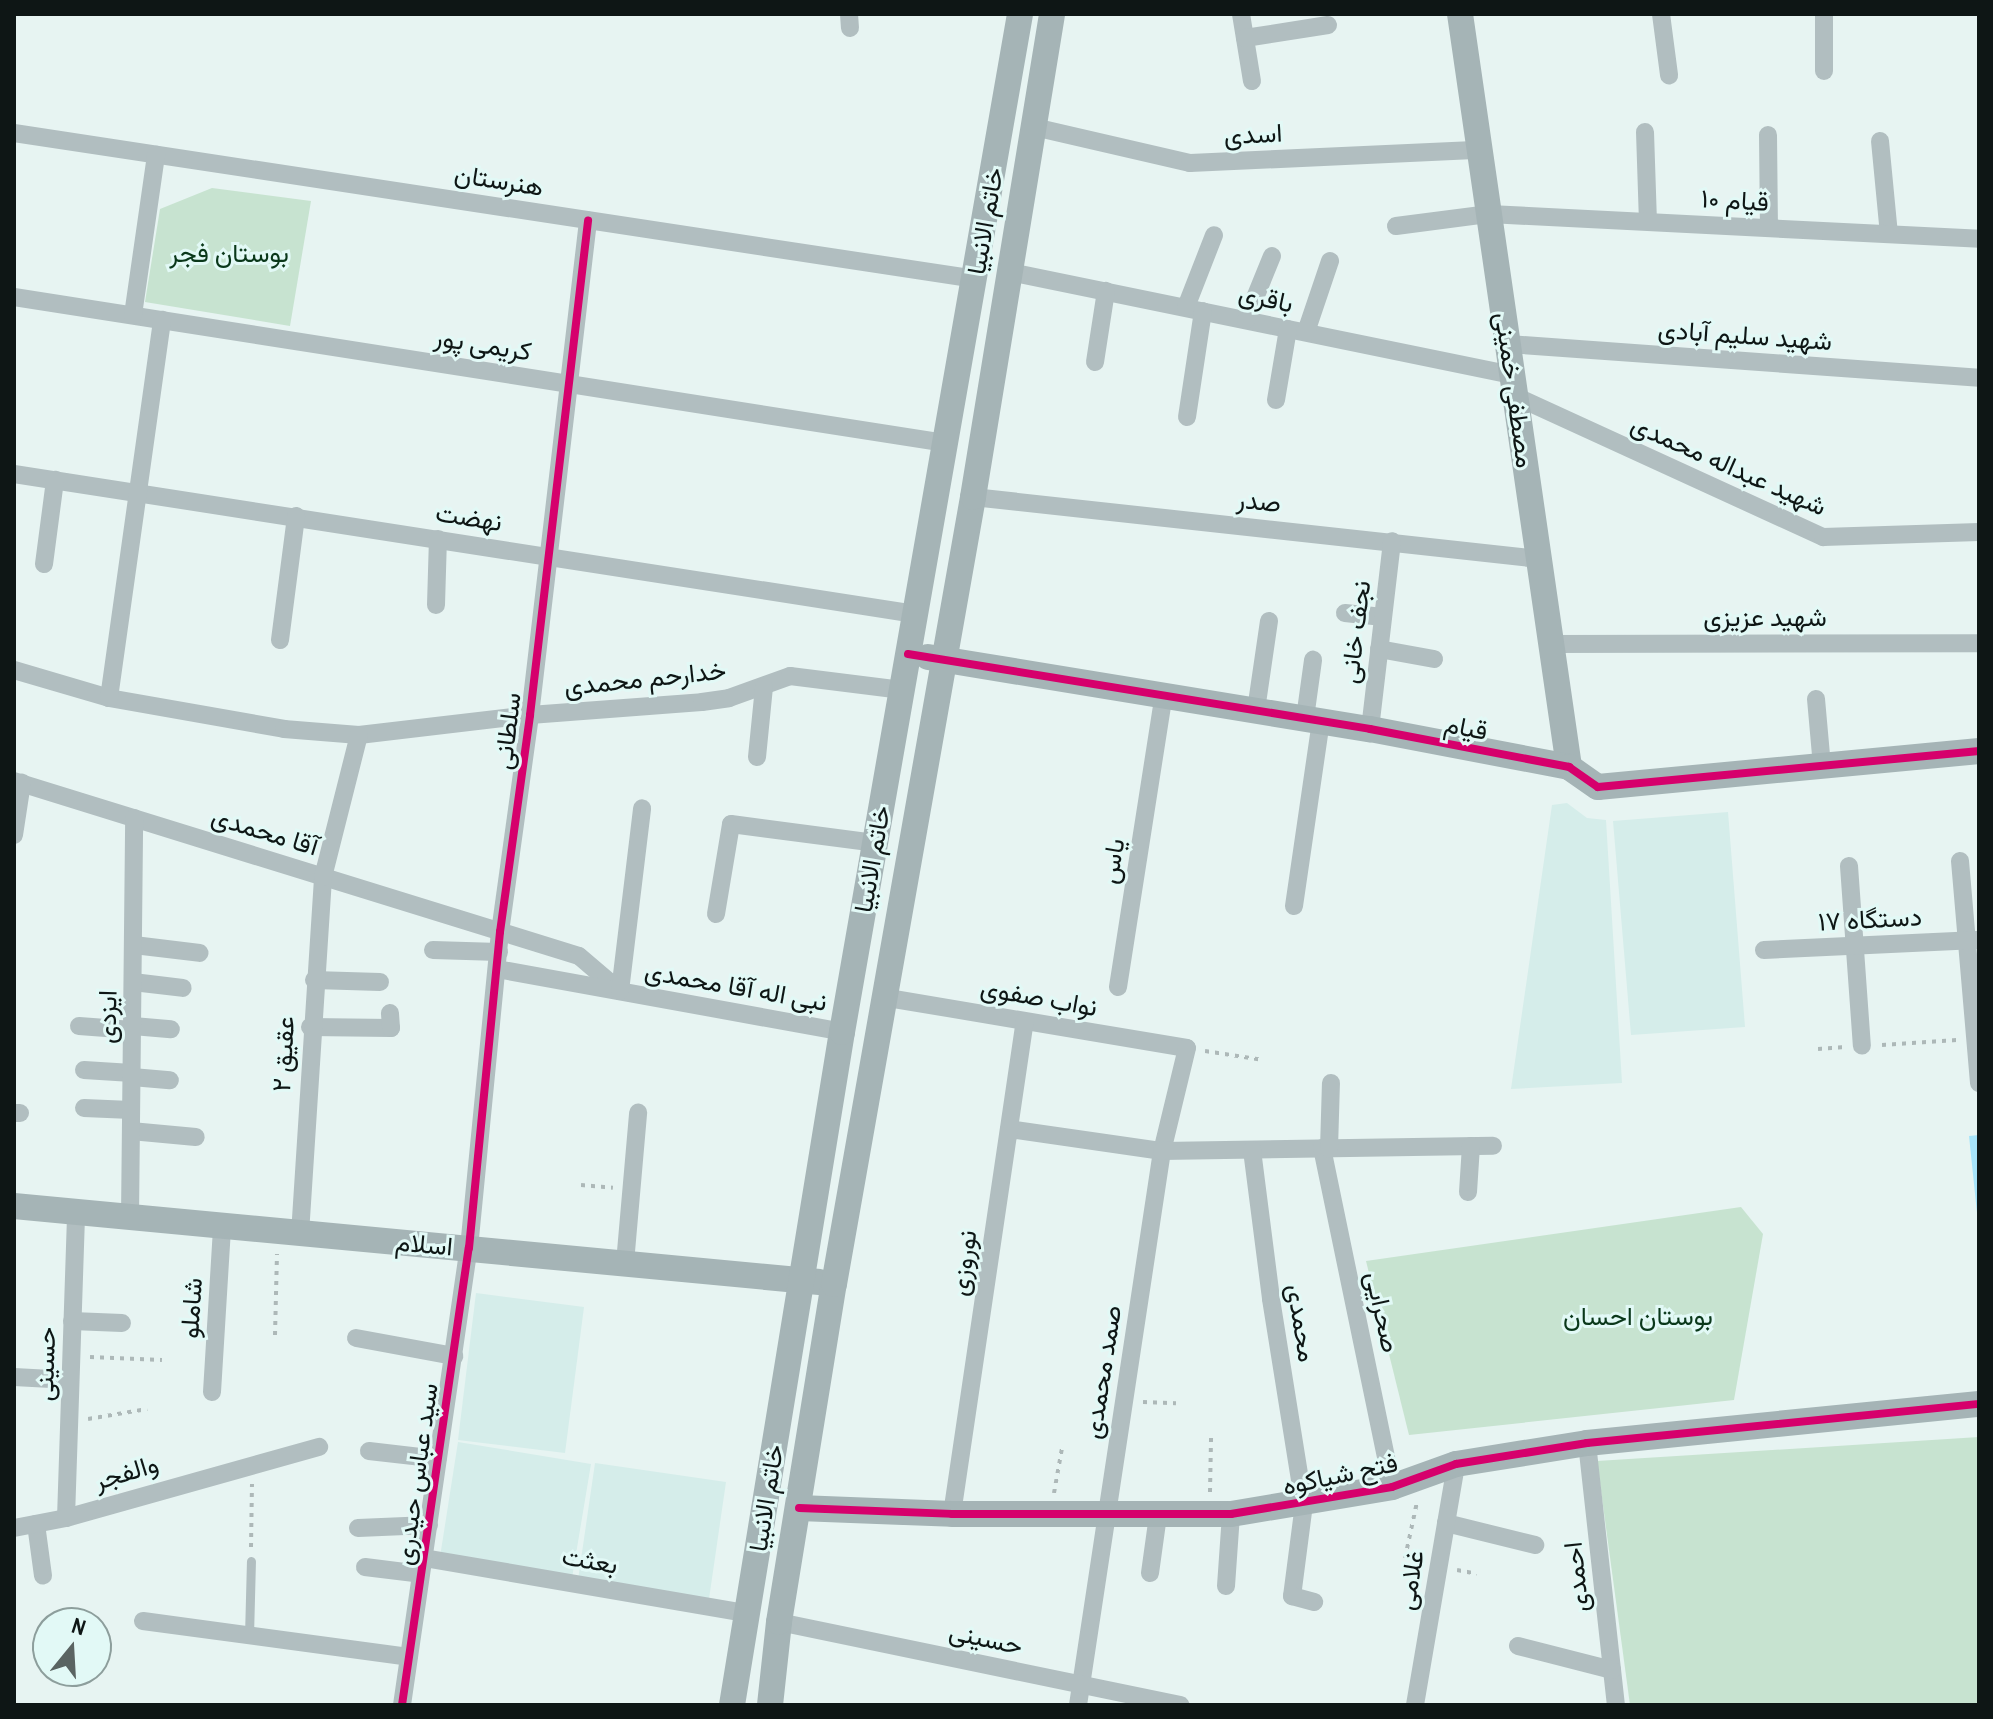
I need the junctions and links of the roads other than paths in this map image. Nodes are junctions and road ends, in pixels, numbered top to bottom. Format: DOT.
graph roads {
  1 [pos="1020,14"];
  2 [pos="1052,14"];
  3 [pos="1241,14"];
  4 [pos="1460,14"];
  5 [pos="1661,14"];
  6 [pos="1824,14"];
  7 [pos="1328,25"];
  8 [pos="1245,38"];
  9 [pos="1824,71"];
  10 [pos="1669,75"];
  11 [pos="1252,81"];
  12 [pos="1034,127"];
  13 [pos="1645,132"];
  14 [pos="14,133"];
  15 [pos="1768,135"];
  16 [pos="1880,141"];
  17 [pos="1480,150"];
  18 [pos="156,155"];
  19 [pos="1489,214"];
  20 [pos="588,220"];
  21 [pos="1648,221"];
  22 [pos="1396,226"];
  23 [pos="1769,228"];
  24 [pos="1889,234"];
  25 [pos="1214,235"];
  26 [pos="1979,239"];
  27 [pos="1272,256"];
  28 [pos="1330,261"];
  29 [pos="1010,272"];
  30 [pos="976,279"];
  31 [pos="1106,291"];
  32 [pos="14,297"];
  33 [pos="1194,309"];
  34 [pos="133,315"];
  35 [pos="162,320"];
  36 [pos="1246,320"];
  37 [pos="1297,330"];
  38 [pos="1508,344"];
  39 [pos="1095,362"];
  40 [pos="1979,378"];
  41 [pos="567,383"];
  42 [pos="1514,385"];
  43 [pos="1276,400"];
  44 [pos="1187,417"];
  45 [pos="945,443"];
  46 [pos="14,474"];
  47 [pos="55,480"];
  48 [pos="137,491"];
  49 [pos="973,497"];
  50 [pos="296,516"];
  51 [pos="1979,532"];
  52 [pos="438,539"];
  53 [pos="1392,541"];
  54 [pos="546,556"];
  55 [pos="1539,559"];
  56 [pos="44,564"];
  57 [pos="436,605"];
  58 [pos="1345,613"];
  59 [pos="915,614"];
  60 [pos="1383,617"];
  61 [pos="1269,621"];
  62 [pos="280,640"];
  63 [pos="1979,643"];
  64 [pos="1551,644"];
  65 [pos="1379,649"];
  66 [pos="908,654"];
  67 [pos="943,659"];
  68 [pos="1434,659"];
  69 [pos="1313,660"];
  70 [pos="14,670"];
  71 [pos="764,687"];
  72 [pos="902,690"];
  73 [pos="1164,694"];
  74 [pos="109,698"];
  75 [pos="1816,699"];
  76 [pos="1256,710"];
  77 [pos="530,715"];
  78 [pos="1313,720"];
  79 [pos="1370,729"];
  80 [pos="359,735"];
  81 [pos="1979,751"];
  82 [pos="757,757"];
  83 [pos="1822,766"];
  84 [pos="1569,767"];
  85 [pos="18,782"];
  86 [pos="642,808"];
  87 [pos="134,818"];
  88 [pos="14,835"];
  89 [pos="875,843"];
  90 [pos="1960,861"];
  91 [pos="1849,866"];
  92 [pos="323,877"];
  93 [pos="1294,906"];
  94 [pos="716,914"];
  95 [pos="500,932"];
  96 [pos="1973,940"];
  97 [pos="134,945"];
  98 [pos="1855,945"];
  99 [pos="433,950"];
  100 [pos="1764,950"];
  101 [pos="200,953"];
  102 [pos="498,960"];
  103 [pos="314,980"];
  104 [pos="133,982"];
  105 [pos="380,982"];
  106 [pos="1118,987"];
  107 [pos="183,988"];
  108 [pos="620,991"];
  109 [pos="882,997"];
  110 [pos="390,1013"];
  111 [pos="1025,1021"];
  112 [pos="79,1026"];
  113 [pos="310,1027"];
  114 [pos="133,1028"];
  115 [pos="171,1029"];
  116 [pos="842,1032"];
  117 [pos="1862,1046"];
  118 [pos="1187,1048"];
  119 [pos="84,1070"];
  120 [pos="132,1075"];
  121 [pos="170,1080"];
  122 [pos="1331,1083"];
  123 [pos="1979,1083"];
  124 [pos="84,1108"];
  125 [pos="131,1110"];
  126 [pos="638,1113"];
  127 [pos="1009,1129"];
  128 [pos="131,1131"];
  129 [pos="196,1137"];
  130 [pos="1471,1146"];
  131 [pos="1493,1146"];
  132 [pos="1326,1148"];
  133 [pos="1252,1150"];
  134 [pos="1162,1151"];
  135 [pos="1468,1192"];
  136 [pos="14,1206"];
  137 [pos="76,1212"];
  138 [pos="130,1217"];
  139 [pos="222,1227"];
  140 [pos="289,1233"];
  141 [pos="469,1248"];
  142 [pos="625,1263"];
  143 [pos="802,1280"];
  144 [pos="834,1284"];
  145 [pos="72,1321"];
  146 [pos="122,1323"];
  147 [pos="356,1338"];
  148 [pos="454,1356"];
  149 [pos="14,1377"];
  150 [pos="70,1380"];
  151 [pos="212,1392"];
  152 [pos="1979,1404"];
  153 [pos="1587,1443"];
  154 [pos="319,1447"];
  155 [pos="369,1451"];
  156 [pos="438,1459"];
  157 [pos="1456,1464"];
  158 [pos="1392,1487"];
  159 [pos="1304,1504"];
  160 [pos="799,1508"];
  161 [pos="952,1514"];
  162 [pos="1220,1514"];
  163 [pos="1158,1515"];
  164 [pos="1107,1516"];
  165 [pos="66,1518"];
  166 [pos="1446,1523"];
  167 [pos="36,1524"];
  168 [pos="429,1525"];
  169 [pos="14,1528"];
  170 [pos="358,1528"];
  171 [pos="1535,1545"];
  172 [pos="251,1561"];
  173 [pos="422,1566"];
  174 [pos="365,1567"];
  175 [pos="1150,1573"];
  176 [pos="43,1576"];
  177 [pos="1226,1586"];
  178 [pos="1314,1602"];
  179 [pos="747,1613"];
  180 [pos="143,1621"];
  181 [pos="779,1622"];
  182 [pos="249,1636"];
  183 [pos="1518,1646"];
  184 [pos="409,1657"];
  185 [pos="1612,1670"];
  186 [pos="1081,1684"];
  187 [pos="402,1705"];
  188 [pos="732,1705"];
  189 [pos="770,1705"];
  190 [pos="1078,1705"];
  191 [pos="1181,1705"];
  192 [pos="1415,1705"];
  193 [pos="1616,1705"];
  1 -- 30 [label="street, خاتم الانبیا"];
  2 -- 12 [label="street, خاتم الانبیا"];
  3 -- 8 [label="street"];
  4 -- 17 [label="street, مصطفی خمینی"];
  5 -- 10 [label="street"];
  6 -- 9 [label="street"];
  7 -- 8 [label="street"];
  8 -- 11 [label="street"];
  12 -- 17 [label="street, اسدی"];
  12 -- 29 [label="street, خاتم الانبیا"];
  13 -- 21 [label="street"];
  14 -- 18 [label="street, هنرستان"];
  15 -- 23 [label="street"];
  16 -- 24 [label="street"];
  17 -- 19 [label="street, مصطفی خمینی"];
  18 -- 20 [label="street, هنرستان"];
  18 -- 34 [label="street"];
  19 -- 21 [label="street, قیام ۱۰"];
  19 -- 22 [label="street, قیام ۱۰"];
  19 -- 38 [label="street, مصطفی خمینی"];
  20 -- 30 [label="street, هنرستان"];
  20 -- 41 [label="street, سلطانی"];
  21 -- 23 [label="street, قیام ۱۰"];
  23 -- 24 [label="street, قیام ۱۰"];
  24 -- 26 [label="street, قیام ۱۰"];
  25 -- 33 [label="street"];
  27 -- 36 [label="street"];
  28 -- 37 [label="street"];
  29 -- 31 [label="street, باقری"];
  29 -- 49 [label="street, خاتم الانبیا"];
  30 -- 45 [label="street, خاتم الانبیا"];
  31 -- 33 [label="street, باقری"];
  31 -- 39 [label="street"];
  32 -- 34 [label="street, کریمی پور"];
  33 -- 36 [label="street, باقری"];
  33 -- 44 [label="street"];
  34 -- 35 [label="street, کریمی پور"];
  35 -- 41 [label="street, کریمی پور"];
  35 -- 48 [label="street"];
  36 -- 37 [label="street, باقری"];
  37 -- 42 [label="street, باقری"];
  37 -- 43 [label="street"];
  38 -- 40 [label="street, شهید سلیم آبادی"];
  38 -- 42 [label="street, مصطفی خمینی"];
  41 -- 45 [label="street, کریمی پور"];
  41 -- 54 [label="street, سلطانی"];
  42 -- 51 [label="street, شهید عبداله محمدی"];
  42 -- 55 [label="street, مصطفی خمینی"];
  45 -- 59 [label="street, خاتم الانبیا"];
  46 -- 47 [label="street, نهضت"];
  47 -- 48 [label="street, نهضت"];
  47 -- 56 [label="street"];
  48 -- 50 [label="street, نهضت"];
  48 -- 74 [label="street"];
  49 -- 53 [label="street, صدر"];
  49 -- 67 [label="street, خاتم الانبیا"];
  50 -- 52 [label="street, نهضت"];
  50 -- 62 [label="street"];
  52 -- 54 [label="street, نهضت"];
  52 -- 57 [label="street"];
  53 -- 55 [label="street, صدر"];
  53 -- 60 [label="street, نجف خانی"];
  54 -- 59 [label="street, نهضت"];
  54 -- 77 [label="street, سلطانی"];
  55 -- 64 [label="street, مصطفی خمینی"];
  58 -- 60 [label="street"];
  59 -- 66 [label="street, خاتم الانبیا"];
  60 -- 65 [label="street, نجف خانی"];
  61 -- 76 [label="street"];
  63 -- 64 [label="street, شهید عزیزی"];
  64 -- 84 [label="street, مصطفی خمینی"];
  65 -- 68 [label="street"];
  65 -- 79 [label="street, نجف خانی"];
  66 -- 67 [label="street, قیام"];
  66 -- 72 [label="street, خاتم الانبیا"];
  67 -- 73 [label="street, قیام"];
  67 -- 109 [label="street, خاتم الانبیا"];
  69 -- 78 [label="street"];
  70 -- 74 [label="street, خدارحم محمدی"];
  71 -- 72 [label="street, خدارحم محمدی"];
  71 -- 77 [label="street, خدارحم محمدی"];
  71 -- 82 [label="street"];
  72 -- 89 [label="street, خاتم الانبیا"];
  73 -- 76 [label="street, قیام"];
  73 -- 106 [label="street, یاس"];
  74 -- 80 [label="street, خدارحم محمدی"];
  75 -- 83 [label="street"];
  76 -- 78 [label="street, قیام"];
  77 -- 80 [label="street, خدارحم محمدی"];
  77 -- 95 [label="street, سلطانی"];
  78 -- 79 [label="street, قیام"];
  78 -- 93 [label="street"];
  79 -- 84 [label="street, قیام"];
  80 -- 92 [label="street, عقیق ۲"];
  81 -- 83 [label="street, قیام"];
  83 -- 84 [label="street, قیام"];
  85 -- 87 [label="street, آقا محمدی"];
  85 -- 88 [label="street"];
  86 -- 108 [label="street"];
  87 -- 92 [label="street, آقا محمدی"];
  87 -- 97 [label="street, ایزدی"];
  89 -- 94 [label="street"];
  89 -- 116 [label="street, خاتم الانبیا"];
  90 -- 96 [label="street"];
  91 -- 98 [label="street"];
  92 -- 95 [label="street, آقا محمدی"];
  92 -- 103 [label="street, عقیق ۲"];
  95 -- 102 [label="street, سلطانی"];
  95 -- 108 [label="street, نبی اله آقا محمدی"];
  96 -- 98 [label="street, ۱۷ دستگاه"];
  96 -- 123 [label="street"];
  97 -- 101 [label="street"];
  97 -- 104 [label="street, ایزدی"];
  98 -- 100 [label="street, ۱۷ دستگاه"];
  98 -- 117 [label="street"];
  99 -- 102 [label="street, نبی اله آقا محمدی"];
  102 -- 108 [label="street, نبی اله آقا محمدی"];
  102 -- 141 [label="street, سلطانی"];
  103 -- 105 [label="street"];
  103 -- 113 [label="street, عقیق ۲"];
  104 -- 107 [label="street"];
  104 -- 114 [label="street, ایزدی"];
  108 -- 116 [label="street, نبی اله آقا محمدی"];
  109 -- 111 [label="street, نواب صفوی"];
  109 -- 144 [label="street, خاتم الانبیا"];
  110 -- 113 [label="street"];
  111 -- 118 [label="street, نواب صفوی"];
  111 -- 127 [label="street, نوروزی"];
  112 -- 114 [label="street"];
  113 -- 140 [label="street, عقیق ۲"];
  114 -- 115 [label="street"];
  114 -- 120 [label="street, ایزدی"];
  116 -- 143 [label="street, خاتم الانبیا"];
  118 -- 134 [label="street, صمد محمدی"];
  119 -- 120 [label="street"];
  120 -- 121 [label="street"];
  120 -- 125 [label="street, ایزدی"];
  122 -- 132 [label="street, صحرایی"];
  124 -- 125 [label="street"];
  125 -- 128 [label="street, ایزدی"];
  126 -- 142 [label="street"];
  127 -- 134 [label="street"];
  127 -- 161 [label="street, نوروزی"];
  128 -- 129 [label="street"];
  128 -- 138 [label="street, ایزدی"];
  130 -- 131 [label="street"];
  130 -- 132 [label="street"];
  130 -- 135 [label="street"];
  132 -- 133 [label="street"];
  132 -- 158 [label="street, صحرایی"];
  133 -- 134 [label="street"];
  133 -- 159 [label="street, محمدی"];
  134 -- 164 [label="street, صمد محمدی"];
  136 -- 137 [label="street, اسلام"];
  137 -- 138 [label="street, اسلام"];
  137 -- 145 [label="street, حسینی"];
  138 -- 139 [label="street, اسلام"];
  139 -- 140 [label="street, اسلام"];
  139 -- 151 [label="street, شاملو"];
  140 -- 141 [label="street, اسلام"];
  141 -- 142 [label="street, اسلام"];
  141 -- 148 [label="street, سید عباس حیدری"];
  142 -- 143 [label="street, اسلام"];
  143 -- 144 [label="street, اسلام"];
  143 -- 179 [label="street, خاتم الانبیا"];
  144 -- 160 [label="street, خاتم الانبیا"];
  145 -- 146 [label="street"];
  145 -- 150 [label="street, حسینی"];
  147 -- 148 [label="street"];
  148 -- 156 [label="street, سید عباس حیدری"];
  149 -- 150 [label="street"];
  150 -- 165 [label="street, حسینی"];
  152 -- 153 [label="street, فتح شیاکوه"];
  153 -- 157 [label="street, فتح شیاکوه"];
  153 -- 185 [label="street, احمدی"];
  154 -- 165 [label="street, والفجر"];
  155 -- 156 [label="street"];
  156 -- 168 [label="street, سید عباس حیدری"];
  157 -- 158 [label="street, فتح شیاکوه"];
  157 -- 166 [label="street, غلامی"];
  158 -- 159 [label="street, فتح شیاکوه"];
  159 -- 162 [label="street, فتح شیاکوه"];
  159 -- 178 [label="street, محمدی"];
  160 -- 161 [label="street, فتح شیاکوه"];
  160 -- 181 [label="street, خاتم الانبیا"];
  161 -- 164 [label="street, فتح شیاکوه"];
  162 -- 163 [label="street, فتح شیاکوه"];
  162 -- 177 [label="street"];
  163 -- 164 [label="street, فتح شیاکوه"];
  163 -- 175 [label="street"];
  164 -- 186 [label="street, صمد محمدی"];
  165 -- 167 [label="street, والفجر"];
  166 -- 171 [label="street"];
  166 -- 192 [label="street, غلامی"];
  167 -- 169 [label="street, والفجر"];
  167 -- 176 [label="street"];
  168 -- 170 [label="street"];
  168 -- 173 [label="street, سید عباس حیدری"];
  172 -- 182 [label="lane"];
  173 -- 174 [label="street, بعثت"];
  173 -- 179 [label="street, بعثت"];
  173 -- 184 [label="street, سید عباس حیدری"];
  179 -- 188 [label="street, خاتم الانبیا"];
  180 -- 182 [label="street"];
  181 -- 186 [label="street, حسینی"];
  181 -- 189 [label="street, خاتم الانبیا"];
  182 -- 184 [label="street"];
  183 -- 185 [label="street"];
  184 -- 187 [label="street, سید عباس حیدری"];
  185 -- 193 [label="street, احمدی"];
  186 -- 190 [label="street, صمد محمدی"];
  186 -- 191 [label="street, حسینی"];
}
